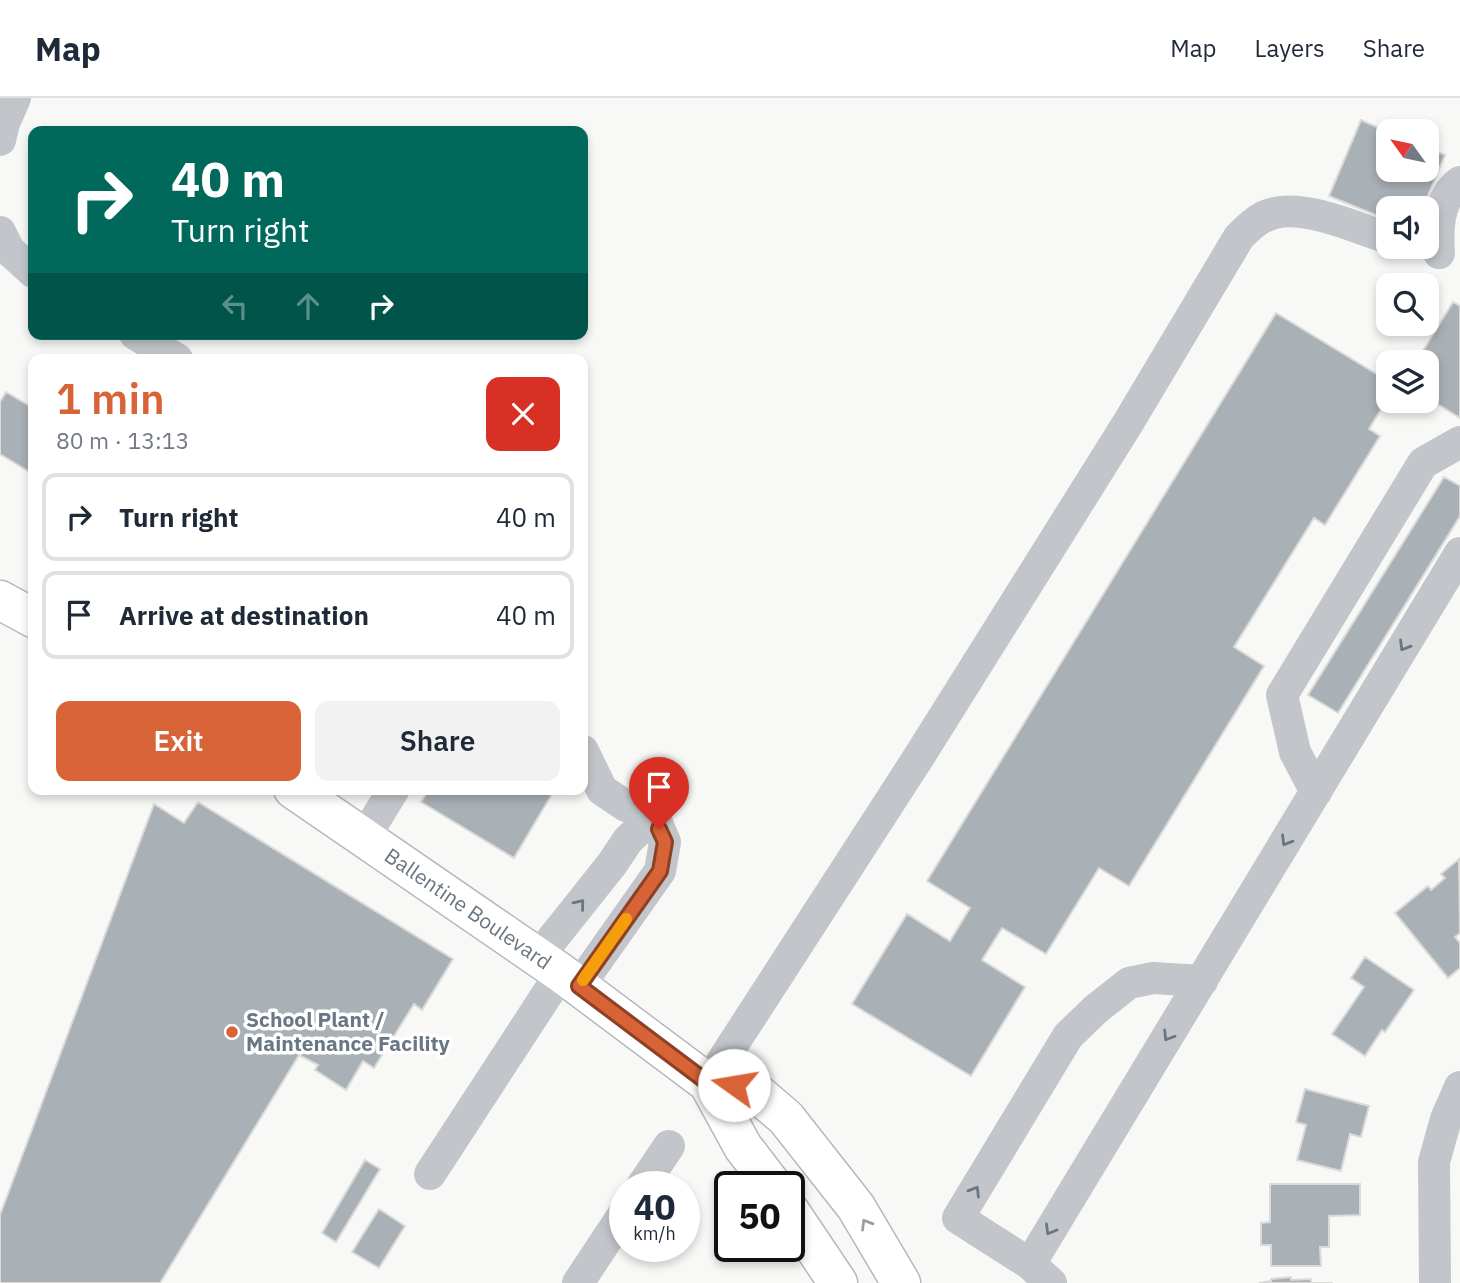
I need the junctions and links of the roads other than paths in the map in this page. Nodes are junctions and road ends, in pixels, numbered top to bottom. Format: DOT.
graph roads {
  1 [pos="15,98"];
  2 [pos="0,140"];
  3 [pos="1460,182"];
  4 [pos="1439,221"];
  5 [pos="0,232"];
  6 [pos="1376,234"];
  7 [pos="28,267"];
  8 [pos="145,340"];
  9 [pos="169,354"];
  10 [pos="1460,442"];
  11 [pos="1460,553"];
  12 [pos="1450,586"];
  13 [pos="0,600"];
  14 [pos="28,615"];
  15 [pos="588,761"];
  16 [pos="1316,792"];
  17 [pos="302,795"];
  18 [pos="390,795"];
  19 [pos="654,816"];
  20 [pos="365,838"];
  21 [pos="559,972"];
  22 [pos="1202,981"];
  23 [pos="708,1083"];
  24 [pos="1460,1087"];
  25 [pos="669,1146"];
  26 [pos="652,1171"];
  27 [pos="761,1171"];
  28 [pos="430,1174"];
  29 [pos="805,1234"];
  30 [pos="609,1237"];
  31 [pos="1041,1274"];
  32 [pos="578,1283"];
  33 [pos="838,1283"];
  34 [pos="901,1283"];
  35 [pos="1435,1283"];
  1 -- 2 [label="street"];
  3 -- 4 [label="street"];
  5 -- 7 [label="street"];
  6 -- 23 [label="street"];
  8 -- 9 [label="street"];
  10 -- 16 [label="street"];
  11 -- 12 [label="street"];
  12 -- 16 [label="street, one-way"];
  13 -- 14 [label="main road"];
  15 -- 19 [label="street"];
  16 -- 22 [label="street, one-way"];
  17 -- 20 [label="main road, Ballentine Boulevard"];
  18 -- 20 [label="street"];
  21 -- 19 [label="street, one-way"];
  19 -- 21 [label="street"];
  20 -- 21 [label="main road, Ballentine Boulevard"];
  21 -- 23 [label="main road, Ballentine Boulevard"];
  21 -- 28 [label="street"];
  22 -- 31 [label="street, one-way"];
  31 -- 22 [label="street, one-way"];
  23 -- 27 [label="main road, Ballentine Boulevard"];
  34 -- 23 [label="main road, Ballentine Boulevard, one-way"];
  24 -- 35 [label="street"];
  25 -- 26 [label="street"];
  29 -- 33 [label="main road"];
  30 -- 32 [label="street"];
}
